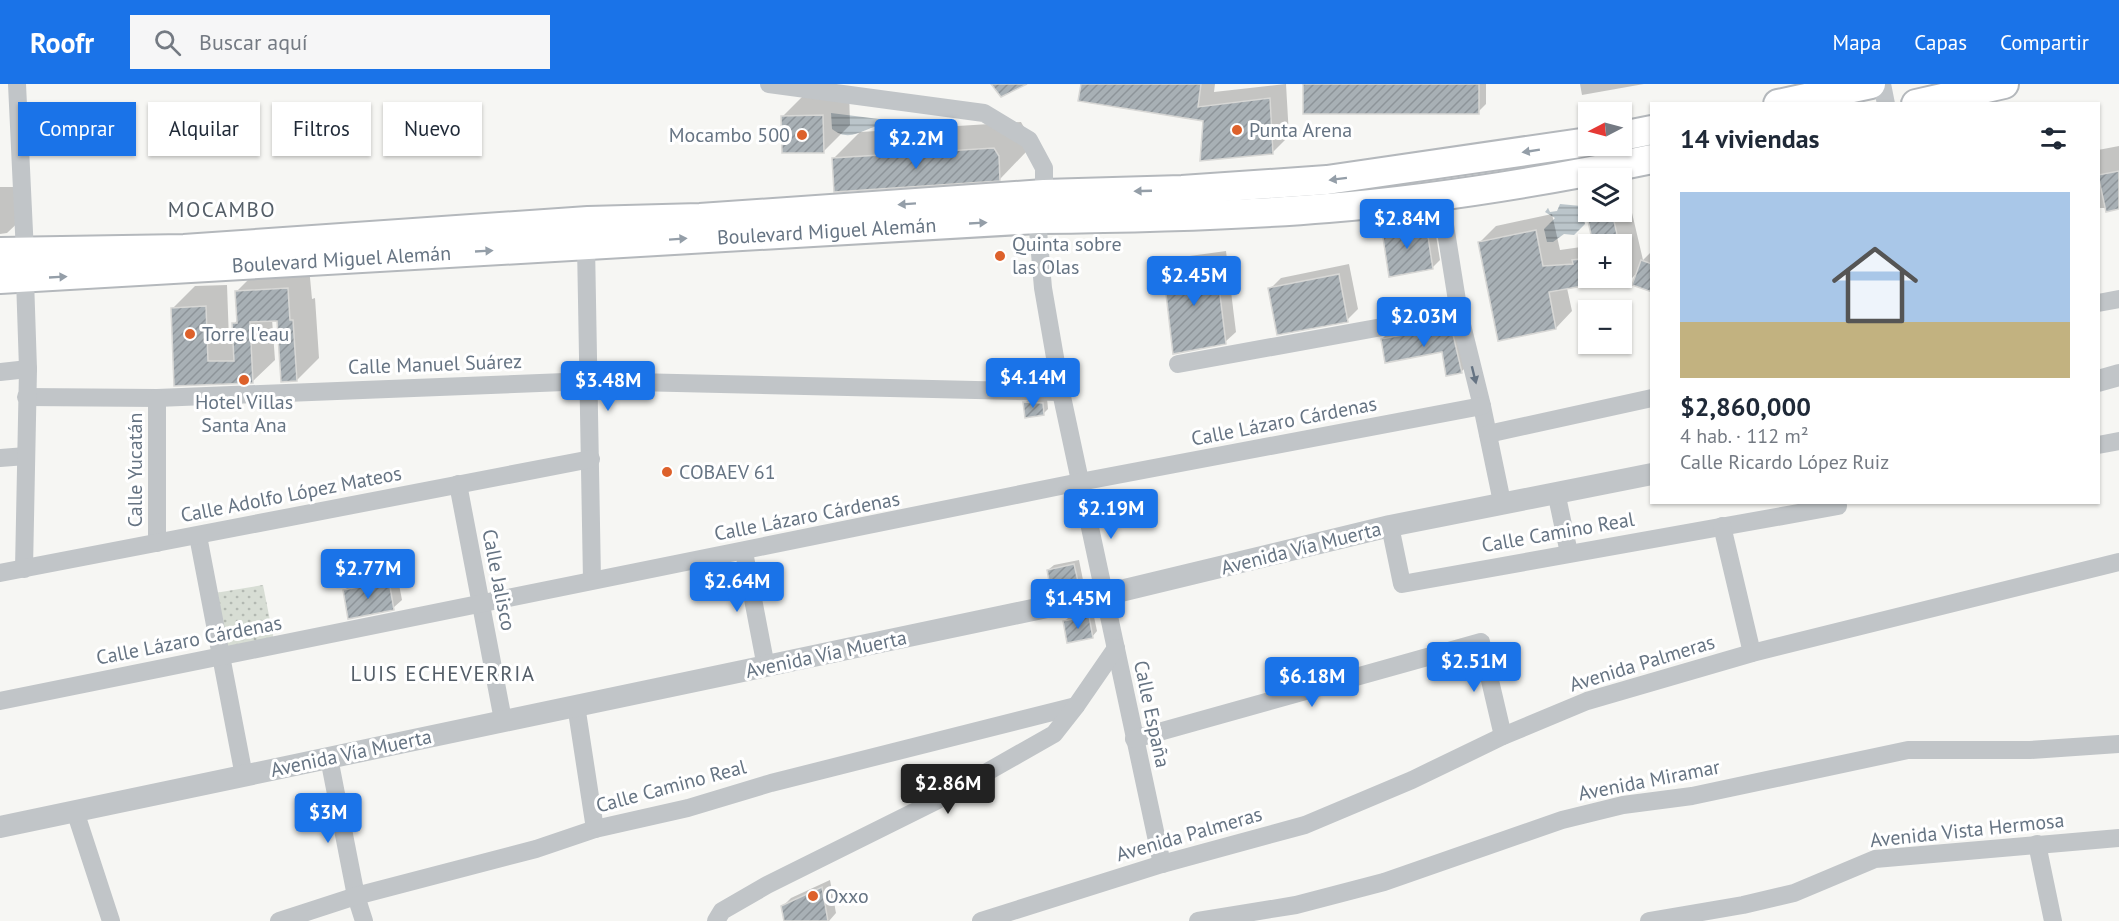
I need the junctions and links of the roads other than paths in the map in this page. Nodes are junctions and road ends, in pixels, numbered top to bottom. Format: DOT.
graph roads {
  1 [pos="16,84"];
  2 [pos="769,84"];
  3 [pos="1871,84"];
  4 [pos="1882,84"];
  5 [pos="2004,84"];
  6 [pos="1787,102"];
  7 [pos="1886,102"];
  8 [pos="1925,102"];
  9 [pos="1650,130"];
  10 [pos="1632,134"];
  11 [pos="1578,143"];
  12 [pos="1650,159"];
  13 [pos="1440,194"];
  14 [pos="1040,207"];
  15 [pos="586,245"];
  16 [pos="13,265"];
  17 [pos="2119,299"];
  18 [pos="2100,303"];
  19 [pos="1459,313"];
  20 [pos="1178,364"];
  21 [pos="28,369"];
  22 [pos="0,372"];
  23 [pos="2119,375"];
  24 [pos="2100,380"];
  25 [pos="590,381"];
  26 [pos="1061,392"];
  27 [pos="26,397"];
  28 [pos="157,398"];
  29 [pos="1650,398"];
  30 [pos="1482,406"];
  31 [pos="1488,434"];
  32 [pos="2119,441"];
  33 [pos="2100,445"];
  34 [pos="26,456"];
  35 [pos="0,458"];
  36 [pos="591,459"];
  37 [pos="1650,474"];
  38 [pos="1080,482"];
  39 [pos="458,484"];
  40 [pos="1556,492"];
  41 [pos="1502,502"];
  42 [pos="1838,506"];
  43 [pos="1390,526"];
  44 [pos="1722,526"];
  45 [pos="198,536"];
  46 [pos="157,543"];
  47 [pos="744,552"];
  48 [pos="1569,553"];
  49 [pos="2119,562"];
  50 [pos="24,569"];
  51 [pos="0,573"];
  52 [pos="592,580"];
  53 [pos="1104,595"];
  54 [pos="480,602"];
  55 [pos="1116,648"];
  56 [pos="1752,653"];
  57 [pos="222,657"];
  58 [pos="766,667"];
  59 [pos="0,701"];
  60 [pos="576,705"];
  61 [pos="1076,706"];
  62 [pos="503,720"];
  63 [pos="1503,736"];
  64 [pos="1134,739"];
  65 [pos="2119,744"];
  66 [pos="329,758"];
  67 [pos="244,776"];
  68 [pos="75,811"];
  69 [pos="0,827"];
  70 [pos="596,830"];
  71 [pos="2119,838"];
  72 [pos="2037,844"];
  73 [pos="1162,864"];
  74 [pos="356,896"];
  75 [pos="1745,913"];
  76 [pos="104,919"];
  77 [pos="988,920"];
  78 [pos="279,921"];
  79 [pos="364,921"];
  80 [pos="716,921"];
  81 [pos="1198,921"];
  82 [pos="1648,921"];
  83 [pos="2053,921"];
  1 -- 16 [label="street"];
  2 -- 14 [label="street, Calle España"];
  3 -- 6 [label="main road"];
  4 -- 7 [label="street"];
  5 -- 8 [label="main road"];
  9 -- 10 [label="main road"];
  11 -- 14 [label="main road, Boulevard Miguel Alemán, one-way"];
  12 -- 13 [label="main road, Boulevard Miguel Alemán"];
  13 -- 14 [label="main road, Boulevard Miguel Alemán"];
  13 -- 19 [label="street"];
  15 -- 14 [label="main road, Boulevard Miguel Alemán, one-way"];
  14 -- 16 [label="main road, Boulevard Miguel Alemán, one-way"];
  14 -- 26 [label="street, Calle España"];
  16 -- 15 [label="main road, Boulevard Miguel Alemán, one-way"];
  15 -- 25 [label="street"];
  16 -- 21 [label="street"];
  17 -- 18 [label="street"];
  19 -- 20 [label="street"];
  19 -- 30 [label="street, one-way"];
  21 -- 22 [label="street"];
  21 -- 27 [label="street"];
  23 -- 24 [label="street"];
  25 -- 26 [label="street, Calle Manuel Suárez"];
  25 -- 28 [label="street, Calle Manuel Suárez"];
  25 -- 36 [label="street"];
  26 -- 38 [label="street, Calle España"];
  27 -- 28 [label="street, Calle Manuel Suárez"];
  27 -- 34 [label="street"];
  28 -- 46 [label="street, Calle Yucatán"];
  29 -- 31 [label="street"];
  30 -- 31 [label="street"];
  30 -- 38 [label="street, Calle Lázaro Cárdenas"];
  31 -- 41 [label="street"];
  32 -- 33 [label="street"];
  34 -- 35 [label="street"];
  34 -- 50 [label="street"];
  36 -- 39 [label="street, Calle Adolfo López Mateos"];
  36 -- 52 [label="street"];
  37 -- 40 [label="street, Avenida Vía Muerta"];
  38 -- 47 [label="street, Calle Lázaro Cárdenas"];
  38 -- 53 [label="street, Calle España"];
  39 -- 45 [label="street, Calle Adolfo López Mateos"];
  39 -- 54 [label="street, Calle Jalisco"];
  40 -- 41 [label="street, Avenida Vía Muerta"];
  40 -- 48 [label="street"];
  41 -- 43 [label="street, Avenida Vía Muerta"];
  42 -- 44 [label="street, Calle Camino Real"];
  43 -- 48 [label="street, Calle Camino Real"];
  43 -- 53 [label="street, Avenida Vía Muerta"];
  44 -- 48 [label="street, Calle Camino Real"];
  44 -- 56 [label="street"];
  45 -- 46 [label="street, Calle Adolfo López Mateos"];
  45 -- 57 [label="street"];
  46 -- 50 [label="street, Calle Adolfo López Mateos"];
  47 -- 52 [label="street, Calle Lázaro Cárdenas"];
  47 -- 58 [label="street"];
  49 -- 56 [label="street, Avenida Palmeras"];
  50 -- 51 [label="street, Calle Adolfo López Mateos"];
  52 -- 54 [label="street, Calle Lázaro Cárdenas"];
  53 -- 55 [label="street, Calle España"];
  53 -- 58 [label="street, Avenida Vía Muerta"];
  54 -- 57 [label="street, Calle Lázaro Cárdenas"];
  54 -- 62 [label="street, Calle Jalisco"];
  55 -- 61 [label="street"];
  55 -- 64 [label="street, Calle España"];
  56 -- 63 [label="street, Avenida Palmeras"];
  57 -- 59 [label="street, Calle Lázaro Cárdenas"];
  57 -- 67 [label="street"];
  58 -- 60 [label="street, Avenida Vía Muerta"];
  60 -- 62 [label="street, Avenida Vía Muerta"];
  60 -- 70 [label="street"];
  61 -- 70 [label="street, Calle Camino Real"];
  61 -- 80 [label="street"];
  62 -- 66 [label="street, Avenida Vía Muerta"];
  63 -- 64 [label="street"];
  63 -- 73 [label="street, Avenida Palmeras"];
  64 -- 73 [label="street, Calle España"];
  65 -- 81 [label="street, Avenida Miramar"];
  66 -- 67 [label="street, Avenida Vía Muerta"];
  66 -- 74 [label="street"];
  67 -- 68 [label="street, Avenida Vía Muerta"];
  68 -- 69 [label="street, Avenida Vía Muerta"];
  68 -- 76 [label="street"];
  70 -- 74 [label="street, Calle Camino Real"];
  71 -- 72 [label="street, Avenida Vista Hermosa"];
  72 -- 75 [label="street, Avenida Vista Hermosa"];
  72 -- 83 [label="street"];
  73 -- 77 [label="street, Avenida Palmeras"];
  74 -- 78 [label="street, Calle Camino Real"];
  74 -- 79 [label="street"];
  75 -- 82 [label="street, Avenida Vista Hermosa"];
}
